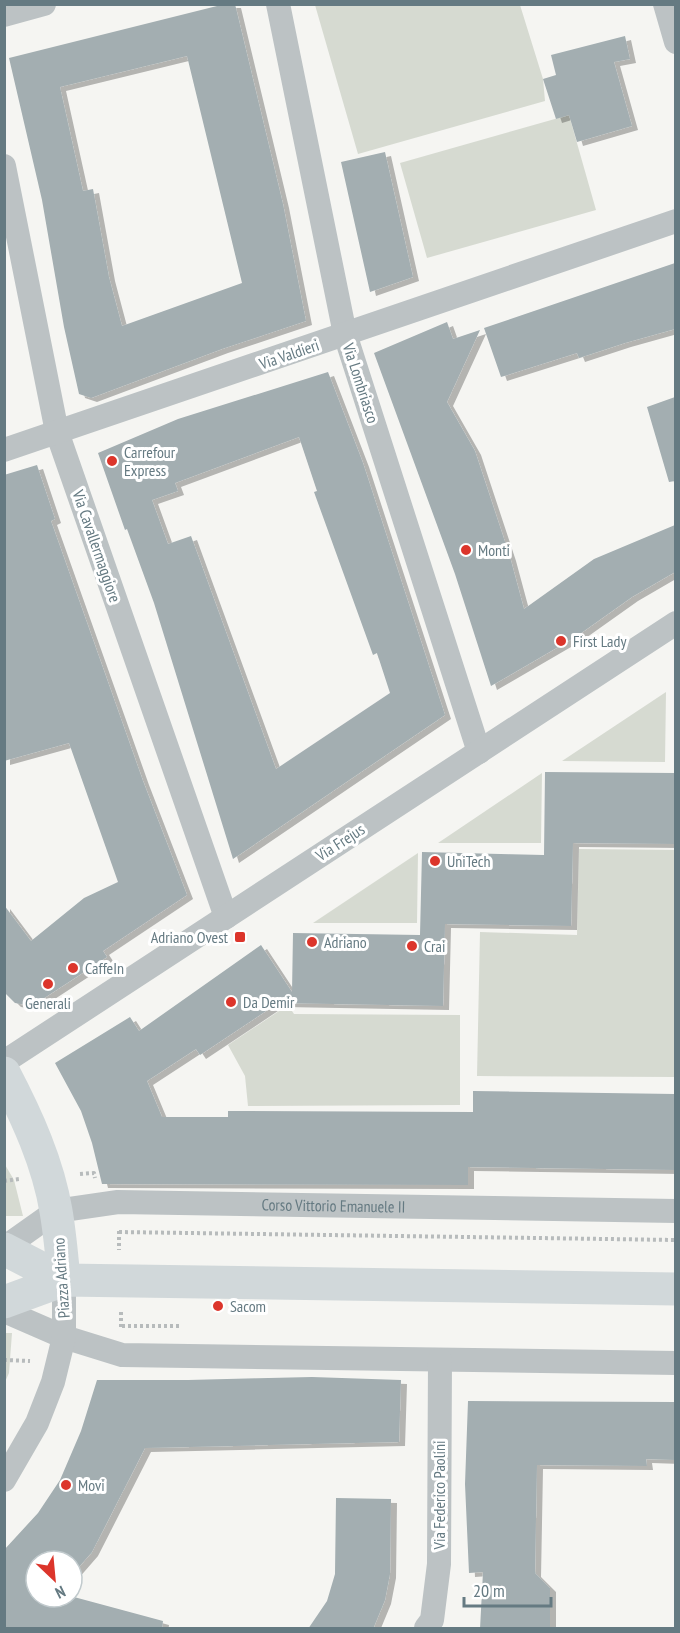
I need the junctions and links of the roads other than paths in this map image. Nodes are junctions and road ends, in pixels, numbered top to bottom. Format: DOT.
graph roads {
  1 [pos="44,4"];
  2 [pos="278,4"];
  3 [pos="665,4"];
  4 [pos="4,15"];
  5 [pos="675,42"];
  6 [pos="4,166"];
  7 [pos="675,222"];
  8 [pos="345,334"];
  9 [pos="57,432"];
  10 [pos="4,450"];
  11 [pos="675,623"];
  12 [pos="479,752"];
  13 [pos="226,917"];
  14 [pos="4,1062"];
  15 [pos="4,1073"];
  16 [pos="56,1210"];
  17 [pos="675,1211"];
  18 [pos="4,1248"];
  19 [pos="64,1280"];
  20 [pos="675,1289"];
  21 [pos="4,1302"];
  22 [pos="4,1311"];
  23 [pos="64,1336"];
  24 [pos="440,1360"];
  25 [pos="675,1363"];
  26 [pos="4,1480"];
  27 [pos="426,1629"];
  1 -- 4 [label="street"];
  2 -- 8 [label="street, Via Lombriasco"];
  3 -- 5 [label="street"];
  6 -- 9 [label="street, Via Cavallermaggiore"];
  7 -- 8 [label="street, Via Valdieri"];
  8 -- 9 [label="street, Via Valdieri"];
  8 -- 12 [label="street, Via Lombriasco"];
  9 -- 10 [label="street, Via Valdieri"];
  9 -- 13 [label="street, Via Cavallermaggiore"];
  11 -- 12 [label="street, Via Frejus"];
  12 -- 13 [label="street, Via Frejus"];
  13 -- 14 [label="street, Via Frejus"];
  15 -- 16 [label="main road, Piazza Adriano"];
  16 -- 17 [label="street, Corso Vittorio Emanuele II"];
  16 -- 18 [label="street, Corso Vittorio Emanuele II"];
  16 -- 19 [label="main road, Piazza Adriano"];
  18 -- 19 [label="main road, Corso Vittorio Emanuele II"];
  19 -- 20 [label="main road, Corso Vittorio Emanuele II"];
  19 -- 21 [label="main road, Corso Vittorio Emanuele II"];
  19 -- 23 [label="street, Piazza Adriano"];
  22 -- 23 [label="street"];
  23 -- 24 [label="street"];
  23 -- 26 [label="street, Piazza Adriano"];
  24 -- 25 [label="street"];
  24 -- 27 [label="street, Via Federico Paolini"];
}
